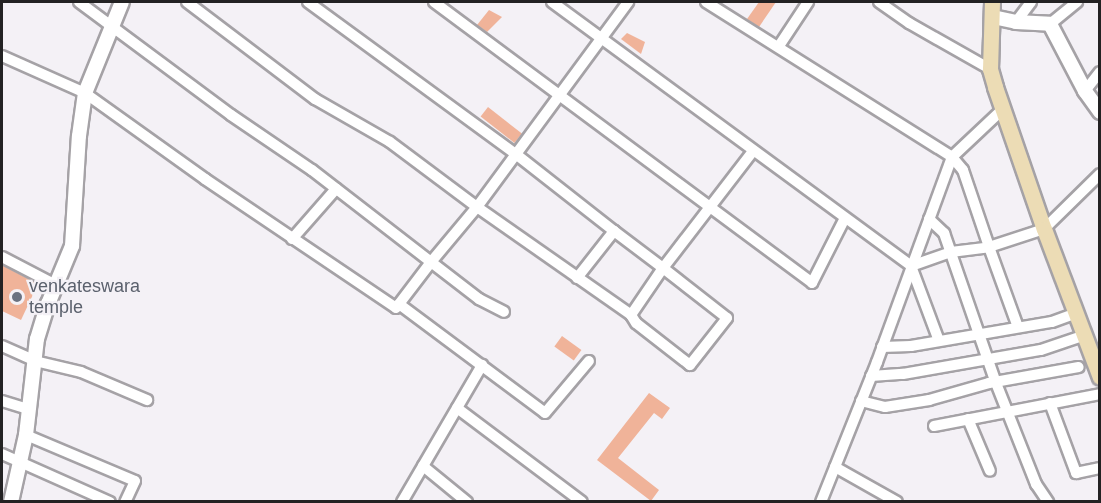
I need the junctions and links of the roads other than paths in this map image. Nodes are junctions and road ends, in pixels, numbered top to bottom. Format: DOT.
graph roads {
  1 [pos="79,2"];
  2 [pos="122,2"];
  3 [pos="187,2"];
  4 [pos="308,2"];
  5 [pos="434,2"];
  6 [pos="552,2"];
  7 [pos="627,2"];
  8 [pos="706,2"];
  9 [pos="808,2"];
  10 [pos="879,2"];
  11 [pos="1031,2"];
  12 [pos="1077,2"];
  13 [pos="993,9"];
  14 [pos="1016,22"];
  15 [pos="1050,24"];
  16 [pos="113,27"];
  17 [pos="601,38"];
  18 [pos="779,46"];
  19 [pos="2,56"];
  20 [pos="990,69"];
  21 [pos="1100,72"];
  22 [pos="1084,91"];
  23 [pos="85,93"];
  24 [pos="560,97"];
  25 [pos="1003,109"];
  26 [pos="1100,112"];
  27 [pos="753,151"];
  28 [pos="517,155"];
  29 [pos="952,157"];
  30 [pos="1100,174"];
  31 [pos="336,189"];
  32 [pos="477,207"];
  33 [pos="709,208"];
  34 [pos="845,218"];
  35 [pos="929,219"];
  36 [pos="1044,229"];
  37 [pos="614,231"];
  38 [pos="292,239"];
  39 [pos="989,247"];
  40 [pos="951,252"];
  41 [pos="2,257"];
  42 [pos="431,262"];
  43 [pos="912,266"];
  44 [pos="663,268"];
  45 [pos="577,278"];
  46 [pos="56,285"];
  47 [pos="399,304"];
  48 [pos="504,312"];
  49 [pos="1077,313"];
  50 [pos="631,315"];
  51 [pos="1018,327"];
  52 [pos="979,334"];
  53 [pos="1085,335"];
  54 [pos="939,341"];
  55 [pos="2,345"];
  56 [pos="882,347"];
  57 [pos="987,358"];
  58 [pos="34,361"];
  59 [pos="589,361"];
  60 [pos="482,366"];
  61 [pos="1079,367"];
  62 [pos="871,376"];
  63 [pos="1100,377"];
  64 [pos="996,383"];
  65 [pos="1100,394"];
  66 [pos="147,400"];
  67 [pos="2,401"];
  68 [pos="861,401"];
  69 [pos="1050,403"];
  70 [pos="457,408"];
  71 [pos="29,409"];
  72 [pos="1008,412"];
  73 [pos="968,419"];
  74 [pos="934,426"];
  75 [pos="26,435"];
  76 [pos="2,454"];
  77 [pos="21,464"];
  78 [pos="423,466"];
  79 [pos="835,467"];
  80 [pos="1100,468"];
  81 [pos="990,471"];
  82 [pos="11,501"];
  83 [pos="110,501"];
  84 [pos="125,501"];
  85 [pos="402,501"];
  86 [pos="467,501"];
  87 [pos="582,501"];
  88 [pos="820,501"];
  89 [pos="897,501"];
  90 [pos="1048,501"];
  1 -- 16 [label="street"];
  2 -- 16 [label="street"];
  3 -- 32 [label="street"];
  4 -- 28 [label="street"];
  5 -- 24 [label="street"];
  6 -- 17 [label="street"];
  7 -- 17 [label="street"];
  8 -- 18 [label="street"];
  9 -- 18 [label="street"];
  10 -- 20 [label="street"];
  11 -- 14 [label="street"];
  12 -- 15 [label="street"];
  13 -- 14 [label="street"];
  13 -- 20 [label="main road"];
  14 -- 15 [label="street"];
  15 -- 22 [label="street"];
  16 -- 23 [label="street"];
  16 -- 31 [label="street"];
  17 -- 24 [label="street"];
  17 -- 27 [label="street"];
  18 -- 29 [label="street"];
  19 -- 23 [label="street"];
  20 -- 25 [label="main road"];
  21 -- 22 [label="street"];
  22 -- 26 [label="street"];
  23 -- 38 [label="street"];
  23 -- 46 [label="street"];
  24 -- 28 [label="street"];
  24 -- 33 [label="street"];
  25 -- 29 [label="street"];
  25 -- 36 [label="main road"];
  27 -- 33 [label="street"];
  27 -- 34 [label="street"];
  28 -- 32 [label="street"];
  28 -- 37 [label="street"];
  29 -- 35 [label="street"];
  29 -- 39 [label="street"];
  30 -- 36 [label="street"];
  31 -- 38 [label="street"];
  31 -- 42 [label="street"];
  32 -- 42 [label="street"];
  32 -- 45 [label="street"];
  33 -- 34 [label="street"];
  33 -- 44 [label="street"];
  34 -- 43 [label="street"];
  35 -- 40 [label="street"];
  35 -- 43 [label="street"];
  36 -- 39 [label="street"];
  36 -- 49 [label="main road"];
  37 -- 44 [label="street"];
  37 -- 45 [label="street"];
  38 -- 47 [label="street"];
  39 -- 40 [label="street"];
  39 -- 51 [label="street"];
  40 -- 43 [label="street"];
  40 -- 52 [label="street"];
  41 -- 46 [label="street"];
  42 -- 47 [label="street"];
  42 -- 48 [label="street"];
  43 -- 54 [label="street"];
  43 -- 56 [label="street"];
  44 -- 50 [label="street"];
  44 -- 50 [label="street"];
  45 -- 50 [label="street"];
  46 -- 58 [label="street"];
  47 -- 60 [label="street"];
  49 -- 51 [label="street"];
  49 -- 53 [label="main road"];
  51 -- 52 [label="street"];
  52 -- 54 [label="street"];
  52 -- 57 [label="street"];
  53 -- 57 [label="street"];
  53 -- 63 [label="main road"];
  54 -- 56 [label="street"];
  55 -- 58 [label="street"];
  56 -- 62 [label="street"];
  57 -- 62 [label="street"];
  57 -- 64 [label="street"];
  58 -- 66 [label="street"];
  58 -- 71 [label="street"];
  59 -- 60 [label="street"];
  60 -- 70 [label="street"];
  61 -- 64 [label="street"];
  62 -- 68 [label="street"];
  64 -- 68 [label="street"];
  64 -- 72 [label="street"];
  65 -- 69 [label="street"];
  67 -- 71 [label="street"];
  68 -- 79 [label="street"];
  69 -- 72 [label="street"];
  69 -- 80 [label="street"];
  70 -- 78 [label="street"];
  70 -- 87 [label="street"];
  71 -- 75 [label="street"];
  72 -- 73 [label="street"];
  72 -- 90 [label="street"];
  73 -- 74 [label="street"];
  73 -- 81 [label="street"];
  75 -- 77 [label="street"];
  75 -- 84 [label="street"];
  76 -- 77 [label="street"];
  77 -- 82 [label="street"];
  77 -- 83 [label="street"];
  78 -- 85 [label="street"];
  78 -- 86 [label="street"];
  79 -- 88 [label="street"];
  79 -- 89 [label="street"];
}
